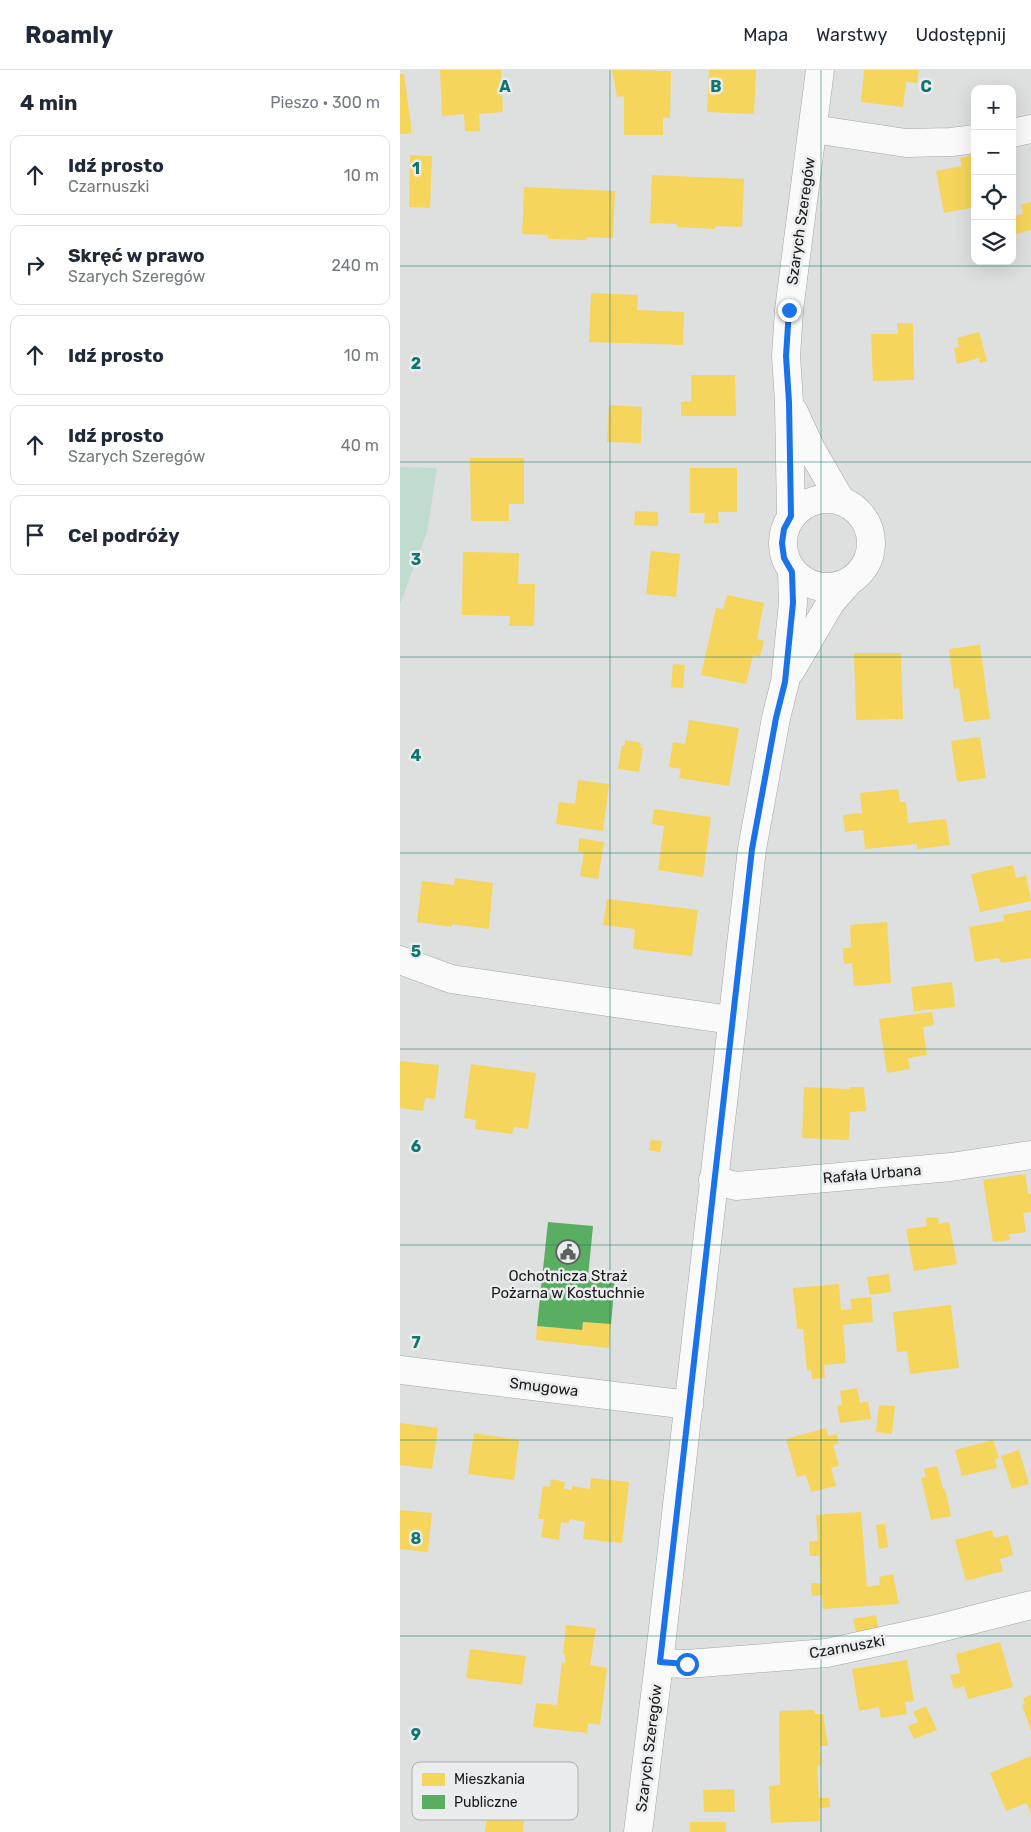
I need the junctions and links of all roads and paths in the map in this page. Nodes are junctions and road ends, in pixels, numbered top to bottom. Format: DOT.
graph roads {
  1 [pos="820,70"];
  2 [pos="813,129"];
  3 [pos="1031,129"];
  4 [pos="1016,132"];
  5 [pos="971,140"];
  6 [pos="789,402"];
  7 [pos="841,501"];
  8 [pos="791,516"];
  9 [pos="792,572"];
  10 [pos="848,583"];
  11 [pos="785,682"];
  12 [pos="400,960"];
  13 [pos="731,1020"];
  14 [pos="1031,1155"];
  15 [pos="713,1180"];
  16 [pos="400,1370"];
  17 [pos="689,1405"];
  18 [pos="1031,1605"];
  19 [pos="660,1662"];
  20 [pos="638,1832"];
  1 -- 2 [label="street, Szarych Szeregów"];
  2 -- 5 [label="street"];
  2 -- 6 [label="street, Szarych Szeregów"];
  3 -- 4 [label="street"];
  6 -- 7 [label="street, Szarych Szeregów"];
  6 -- 8 [label="street, Szarych Szeregów"];
  7 -- 8 [label="street"];
  7 -- 10 [label="street"];
  8 -- 9 [label="street"];
  9 -- 10 [label="street"];
  9 -- 11 [label="street, Szarych Szeregów"];
  10 -- 11 [label="street, Szarych Szeregów"];
  11 -- 13 [label="street, Szarych Szeregów"];
  12 -- 13 [label="street"];
  13 -- 15 [label="street, Szarych Szeregów"];
  14 -- 15 [label="street, Rafała Urbana"];
  15 -- 17 [label="street, Szarych Szeregów"];
  16 -- 17 [label="street, Smugowa"];
  17 -- 19 [label="street, Szarych Szeregów"];
  18 -- 19 [label="street, Czarnuszki"];
  19 -- 20 [label="street, Szarych Szeregów"];
}
